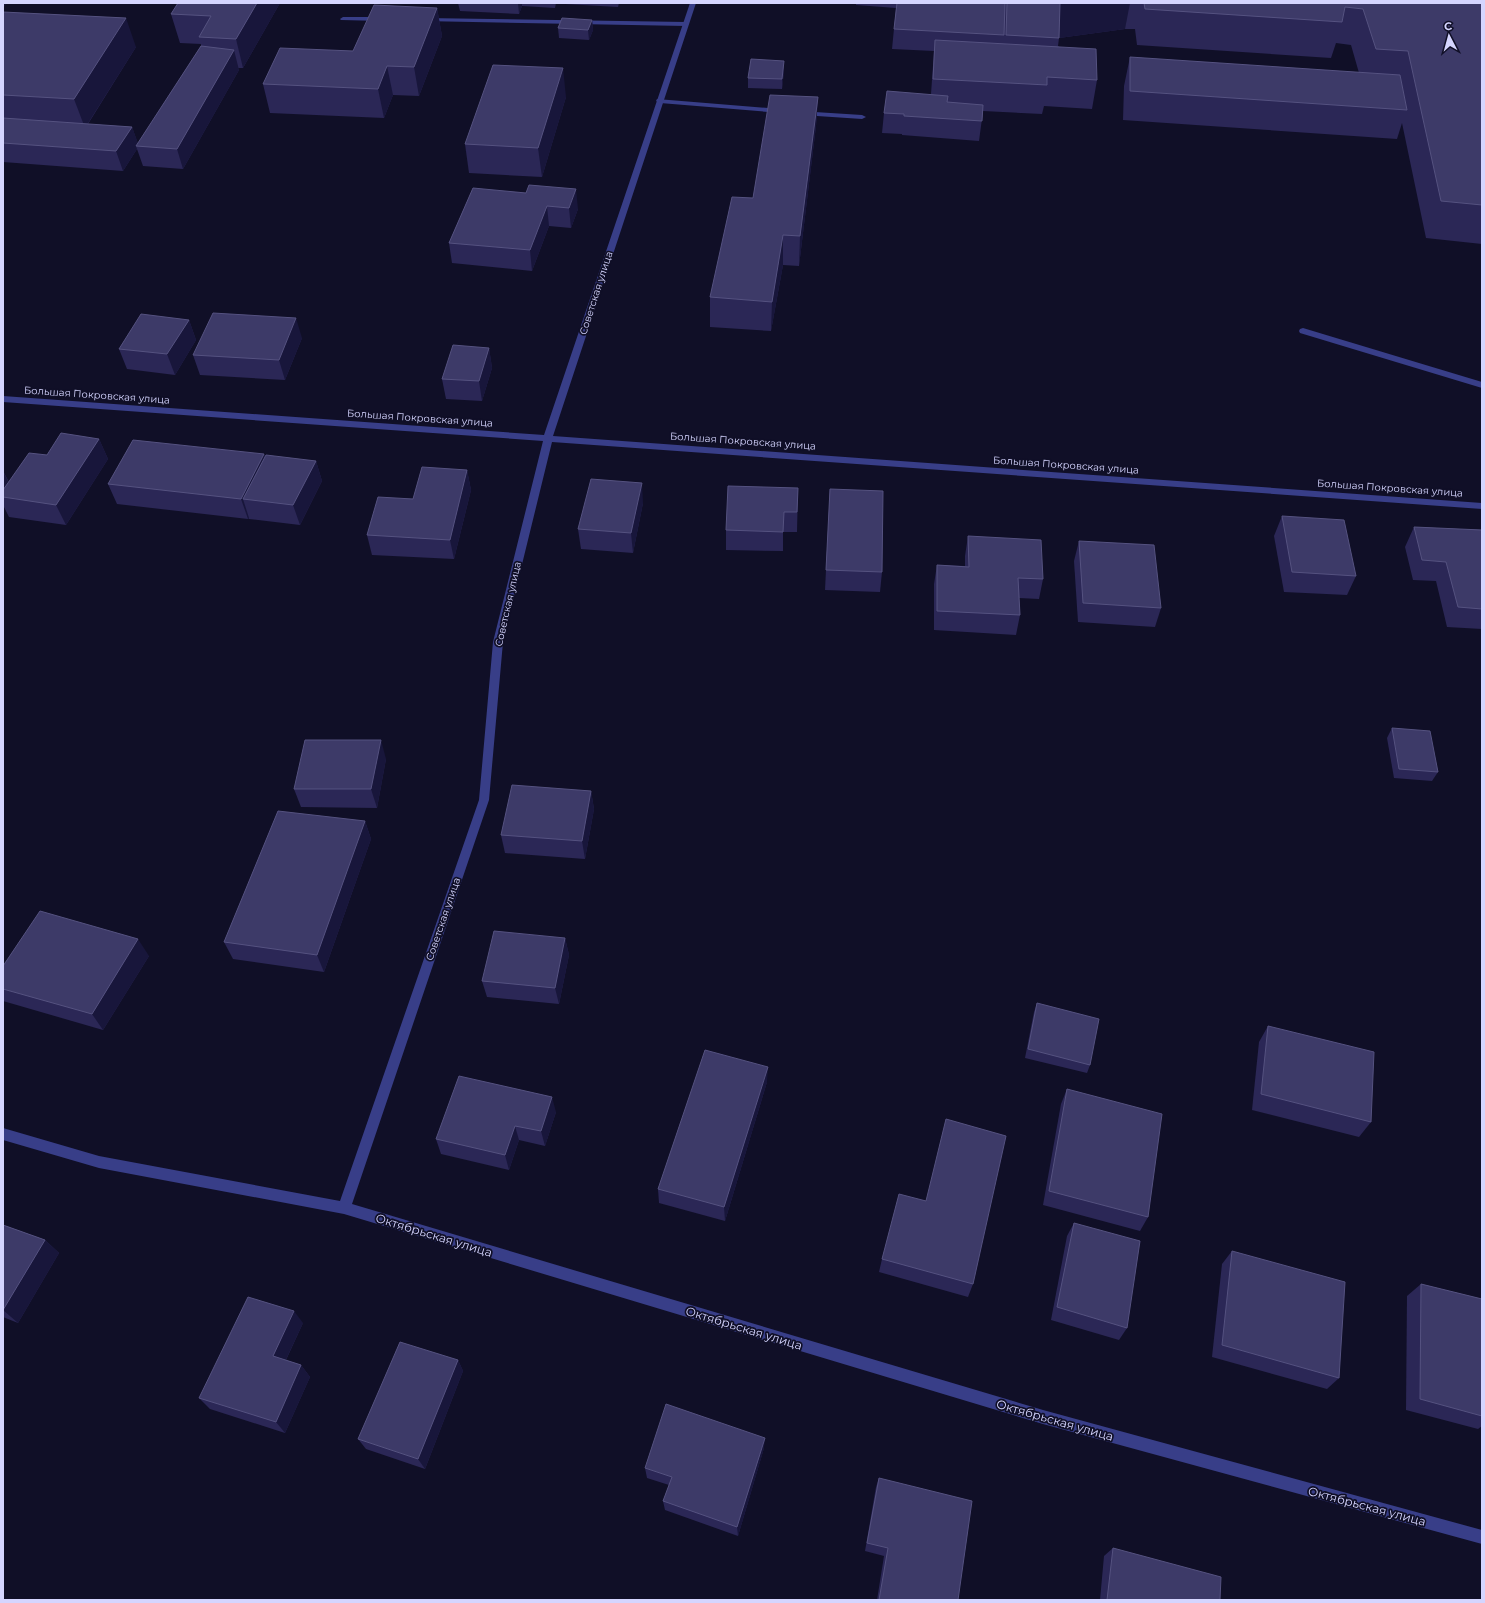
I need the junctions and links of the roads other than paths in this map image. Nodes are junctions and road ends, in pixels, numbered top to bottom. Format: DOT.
graph roads {
  1 [pos="693,3"];
  2 [pos="343,19"];
  3 [pos="391,19"];
  4 [pos="415,20"];
  5 [pos="686,24"];
  6 [pos="660,101"];
  7 [pos="862,117"];
  8 [pos="1303,331"];
  9 [pos="1482,385"];
  10 [pos="3,399"];
  11 [pos="548,438"];
  12 [pos="1482,506"];
  13 [pos="3,1134"];
  14 [pos="344,1208"];
  15 [pos="1482,1537"];
  1 -- 5 [label="street, Советская улица"];
  2 -- 3 [label="street"];
  4 -- 5 [label="street"];
  5 -- 6 [label="street, Советская улица"];
  6 -- 7 [label="street"];
  6 -- 11 [label="street, Советская улица"];
  8 -- 9 [label="street"];
  10 -- 11 [label="street, Большая Покровская улица"];
  11 -- 12 [label="street, Большая Покровская улица"];
  11 -- 14 [label="street, Советская улица"];
  13 -- 14 [label="street, Октябрьская улица"];
  14 -- 15 [label="street, Октябрьская улица"];
}
